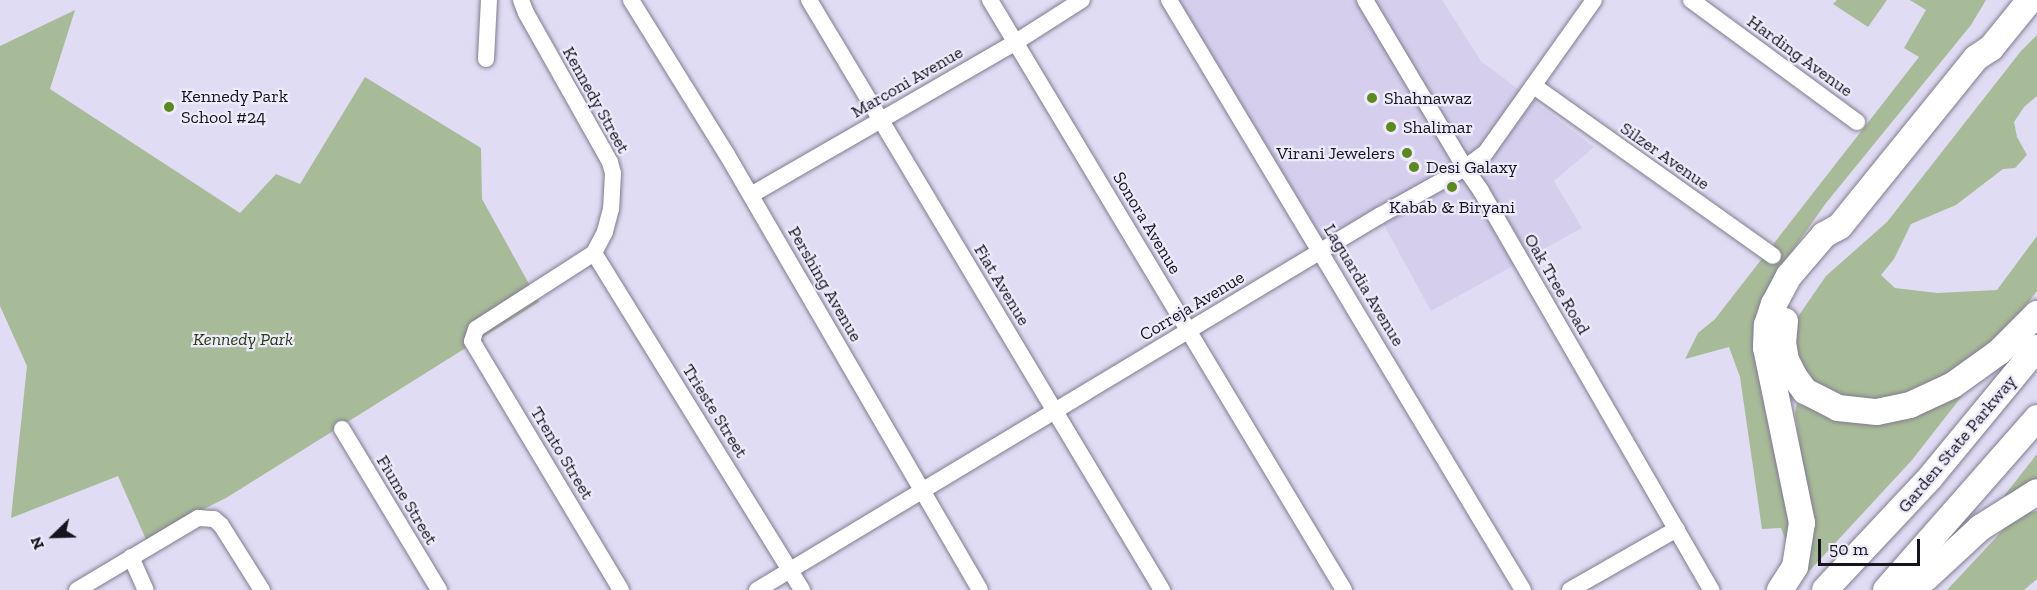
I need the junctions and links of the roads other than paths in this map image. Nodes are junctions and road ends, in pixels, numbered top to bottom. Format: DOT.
graph roads {
  1 [pos="489,0"];
  2 [pos="521,0"];
  3 [pos="631,0"];
  4 [pos="808,0"];
  5 [pos="990,0"];
  6 [pos="1082,0"];
  7 [pos="1169,0"];
  8 [pos="1365,0"];
  9 [pos="1594,0"];
  10 [pos="1691,0"];
  11 [pos="2011,0"];
  12 [pos="2030,0"];
  13 [pos="2037,6"];
  14 [pos="2011,26"];
  15 [pos="1016,42"];
  16 [pos="1976,58"];
  17 [pos="486,59"];
  18 [pos="1534,86"];
  19 [pos="880,120"];
  20 [pos="1857,122"];
  21 [pos="1465,168"];
  22 [pos="751,195"];
  23 [pos="1840,226"];
  24 [pos="1322,252"];
  25 [pos="594,253"];
  26 [pos="1773,256"];
  27 [pos="2037,314"];
  28 [pos="1189,331"];
  29 [pos="2037,348"];
  30 [pos="1055,411"];
  31 [pos="2037,418"];
  32 [pos="342,429"];
  33 [pos="922,491"];
  34 [pos="2037,492"];
  35 [pos="1677,529"];
  36 [pos="131,557"];
  37 [pos="790,570"];
  38 [pos="1890,586"];
  39 [pos="77,590"];
  40 [pos="146,590"];
  41 [pos="262,590"];
  42 [pos="439,590"];
  43 [pos="621,590"];
  44 [pos="758,590"];
  45 [pos="802,590"];
  46 [pos="981,590"];
  47 [pos="1162,590"];
  48 [pos="1344,590"];
  49 [pos="1523,590"];
  50 [pos="1570,590"];
  51 [pos="1711,590"];
  52 [pos="1780,590"];
  53 [pos="1825,590"];
  1 -- 17 [label="street"];
  2 -- 25 [label="street, Kennedy Street"];
  3 -- 22 [label="street, Pershing Avenue"];
  4 -- 19 [label="street, Fiat Avenue"];
  5 -- 15 [label="street, Sonora Avenue"];
  6 -- 15 [label="street, Marconi Avenue"];
  7 -- 24 [label="street, Laguardia Avenue"];
  8 -- 21 [label="street, Oak Tree Road"];
  9 -- 18 [label="street, Correja Avenue"];
  10 -- 20 [label="street, Harding Avenue"];
  11 -- 16 [label="highway"];
  12 -- 14 [label="highway"];
  13 -- 14 [label="highway"];
  14 -- 16 [label="highway"];
  15 -- 19 [label="street, Marconi Avenue"];
  15 -- 28 [label="street, Sonora Avenue"];
  16 -- 23 [label="highway"];
  18 -- 21 [label="street, Correja Avenue"];
  18 -- 26 [label="street, Silzer Avenue"];
  19 -- 22 [label="street, Marconi Avenue"];
  19 -- 30 [label="street, Fiat Avenue"];
  21 -- 24 [label="street, Correja Avenue"];
  21 -- 35 [label="street, Oak Tree Road"];
  22 -- 33 [label="street, Pershing Avenue"];
  23 -- 27 [label="highway"];
  23 -- 52 [label="highway"];
  24 -- 28 [label="street, Correja Avenue"];
  24 -- 49 [label="street, Laguardia Avenue"];
  25 -- 37 [label="street, Trieste Street"];
  25 -- 43 [label="street, Trento Street"];
  28 -- 30 [label="street, Correja Avenue"];
  28 -- 48 [label="street, Sonora Avenue"];
  29 -- 53 [label="highway, Garden State Parkway"];
  30 -- 33 [label="street, Correja Avenue"];
  30 -- 47 [label="street, Fiat Avenue"];
  31 -- 38 [label="highway"];
  32 -- 42 [label="street, Fiume Street"];
  33 -- 37 [label="street, Correja Avenue"];
  33 -- 46 [label="street, Pershing Avenue"];
  34 -- 38 [label="highway"];
  35 -- 50 [label="street"];
  35 -- 51 [label="street, Oak Tree Road"];
  36 -- 39 [label="street"];
  36 -- 40 [label="street"];
  36 -- 41 [label="street"];
  37 -- 44 [label="street, Correja Avenue"];
  37 -- 45 [label="street, Trieste Street"];
}
